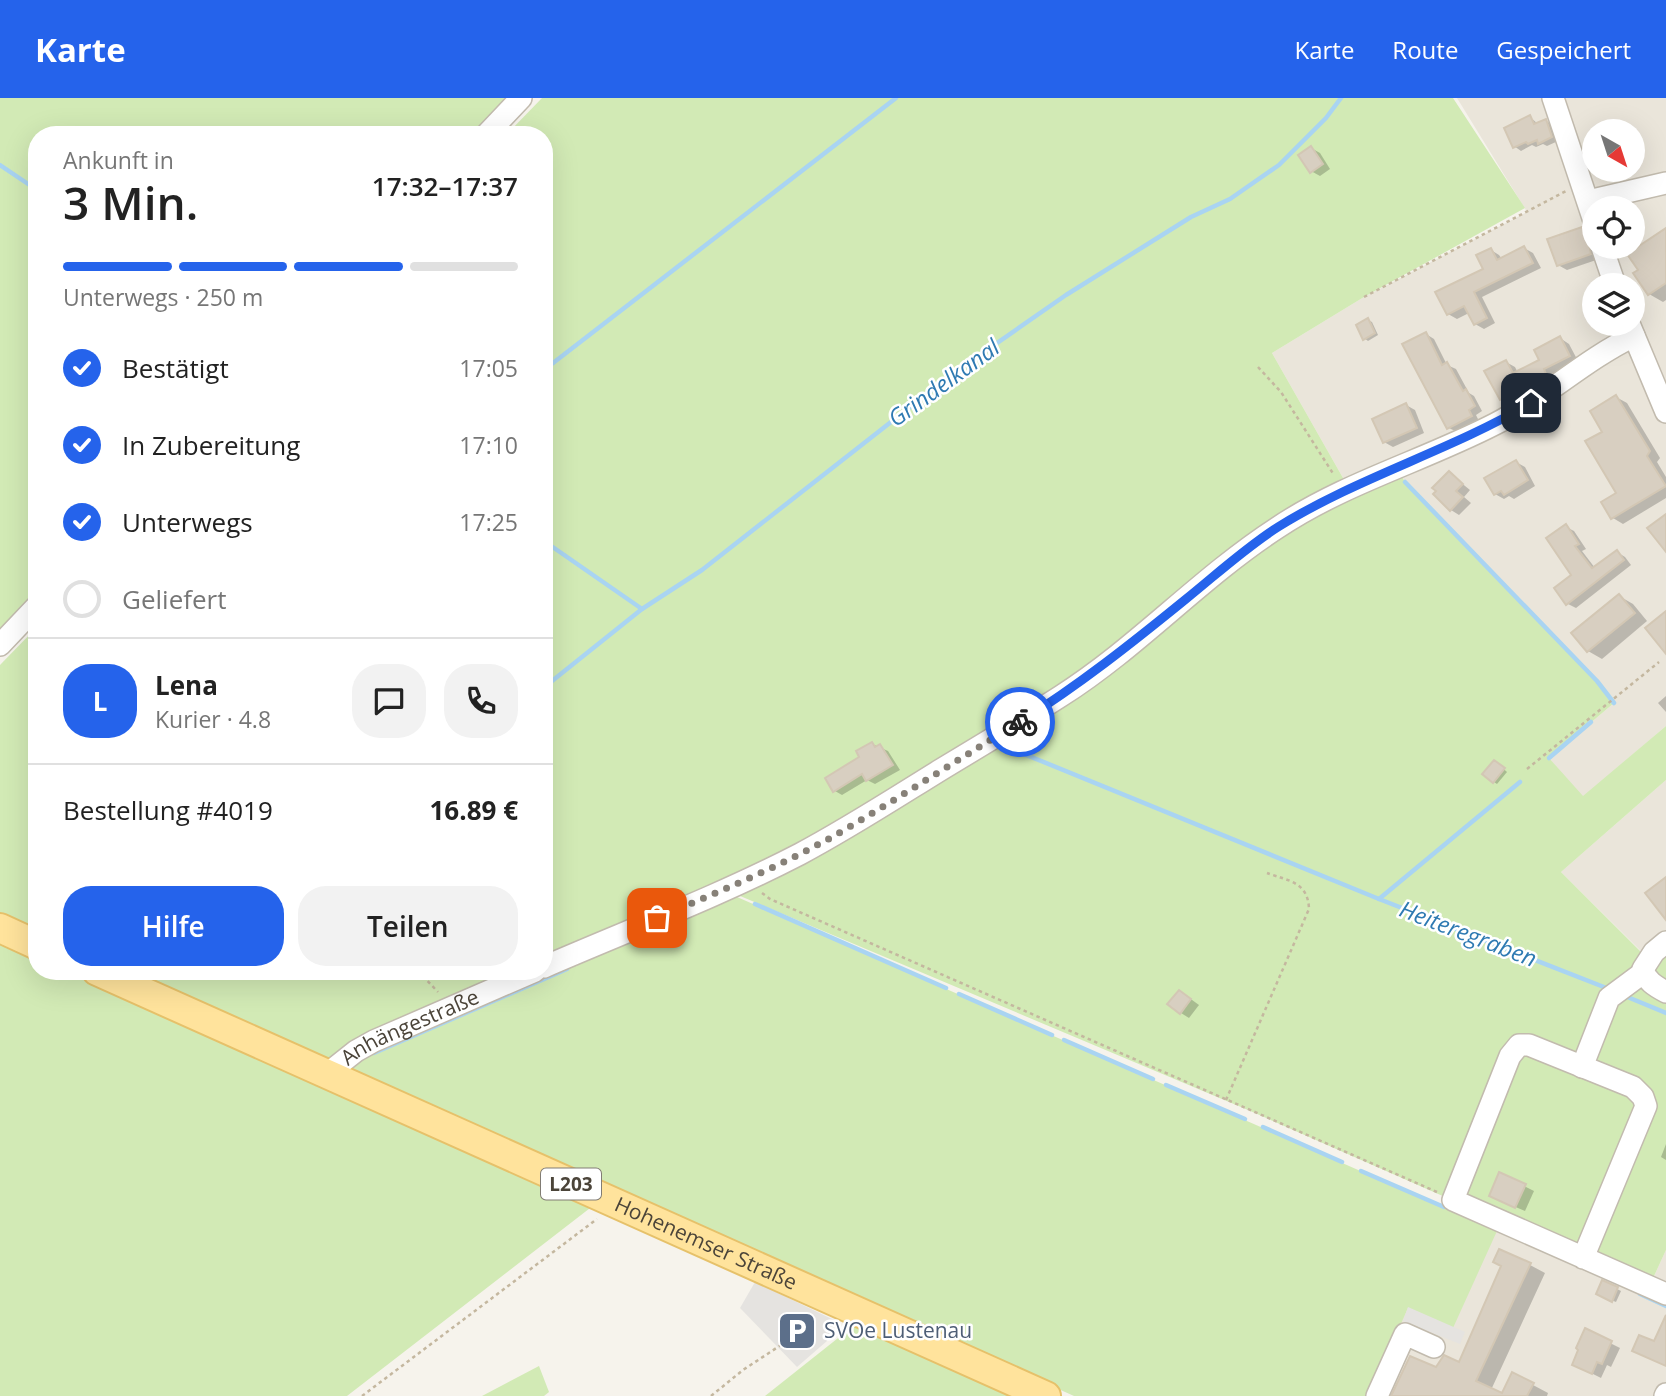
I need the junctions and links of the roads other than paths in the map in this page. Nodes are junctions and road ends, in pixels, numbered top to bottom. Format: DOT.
graph roads {
  1 [pos="522,98"];
  2 [pos="1553,98"];
  3 [pos="495,126"];
  4 [pos="1666,183"];
  5 [pos="1586,196"];
  6 [pos="1610,196"];
  7 [pos="1624,336"];
  8 [pos="1634,336"];
  9 [pos="1666,412"];
  10 [pos="28,615"];
  11 [pos="0,645"];
  12 [pos="0,928"];
  13 [pos="28,940"];
  14 [pos="1666,942"];
  15 [pos="553,963"];
  16 [pos="1644,972"];
  17 [pos="117,980"];
  18 [pos="515,980"];
  19 [pos="1666,992"];
  20 [pos="1582,1067"];
  21 [pos="327,1074"];
  22 [pos="1583,1258"];
  23 [pos="1666,1294"];
  24 [pos="1434,1347"];
  25 [pos="1046,1396"];
  26 [pos="1377,1396"];
  1 -- 3 [label="street"];
  2 -- 5 [label="street"];
  4 -- 6 [label="street"];
  7 -- 15 [label="street"];
  8 -- 9 [label="street"];
  10 -- 11 [label="street"];
  12 -- 13 [label="main road"];
  14 -- 16 [label="street"];
  16 -- 19 [label="street"];
  16 -- 20 [label="street"];
  17 -- 21 [label="main road, Hohenemser Straße / L203"];
  18 -- 21 [label="street, Anhängestraße"];
  20 -- 22 [label="street"];
  20 -- 22 [label="street"];
  21 -- 25 [label="main road, Hohenemser Straße / L203"];
  22 -- 23 [label="street"];
  24 -- 26 [label="street"];
}
